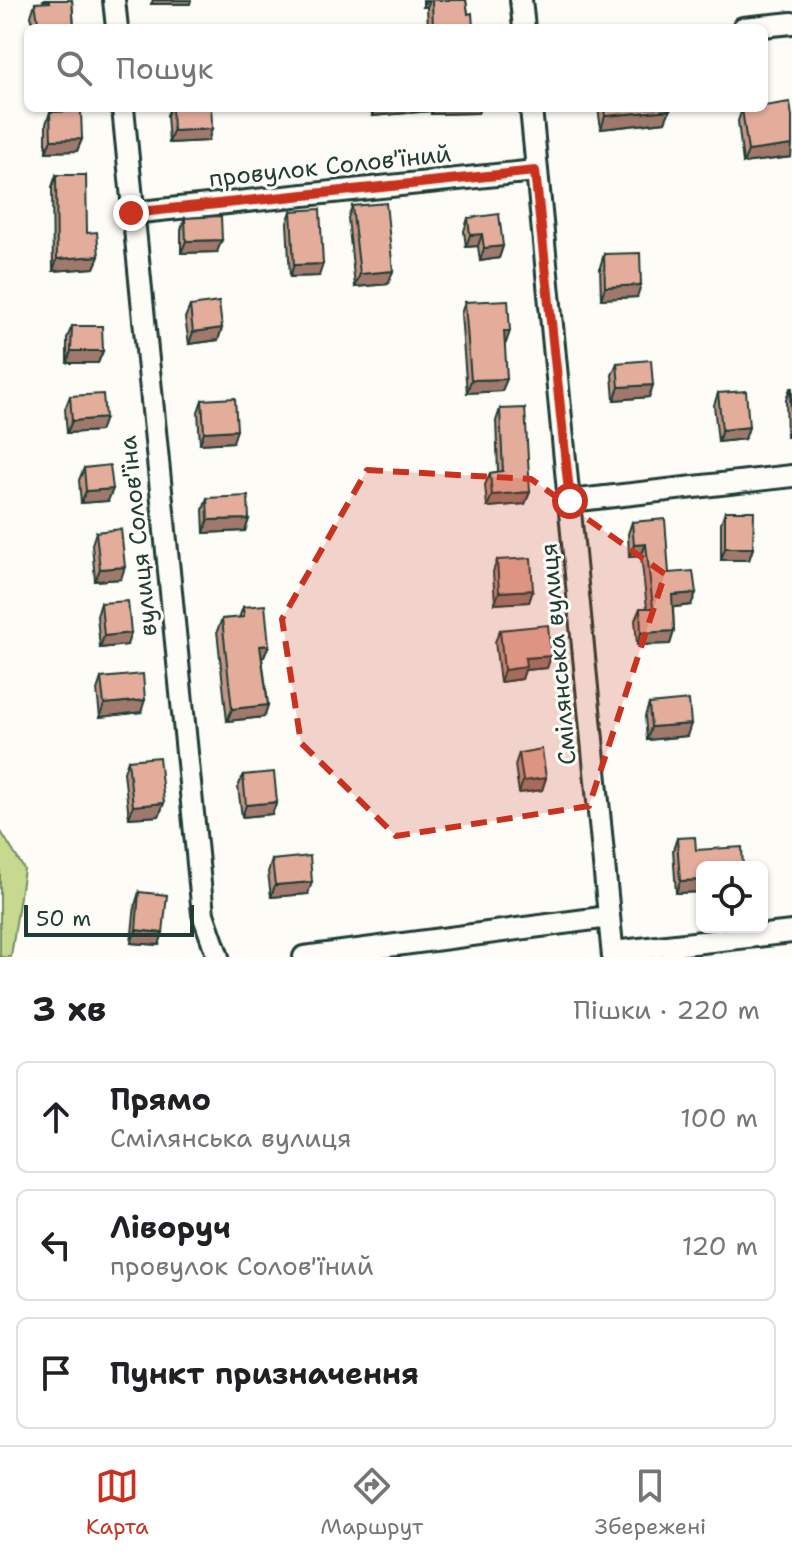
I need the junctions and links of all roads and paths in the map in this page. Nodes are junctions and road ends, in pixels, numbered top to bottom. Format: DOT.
graph roads {
  1 [pos="114,0"];
  2 [pos="521,0"];
  3 [pos="792,23"];
  4 [pos="117,24"];
  5 [pos="524,24"];
  6 [pos="768,25"];
  7 [pos="123,112"];
  8 [pos="531,112"];
  9 [pos="535,171"];
  10 [pos="131,213"];
  11 [pos="792,476"];
  12 [pos="570,501"];
  13 [pos="609,917"];
  14 [pos="792,932"];
  15 [pos="613,954"];
  16 [pos="218,957"];
  17 [pos="304,957"];
  1 -- 4 [label="street"];
  2 -- 5 [label="street"];
  3 -- 6 [label="street"];
  7 -- 10 [label="street, вулиця Солов'їна"];
  8 -- 9 [label="street, Смілянська вулиця"];
  9 -- 10 [label="street, провулок Солов'їний"];
  9 -- 12 [label="street, Смілянська вулиця"];
  10 -- 16 [label="street, вулиця Солов'їна"];
  11 -- 12 [label="street"];
  12 -- 13 [label="street, Смілянська вулиця"];
  13 -- 15 [label="street, Смілянська вулиця"];
  13 -- 17 [label="street"];
  14 -- 15 [label="street"];
}
